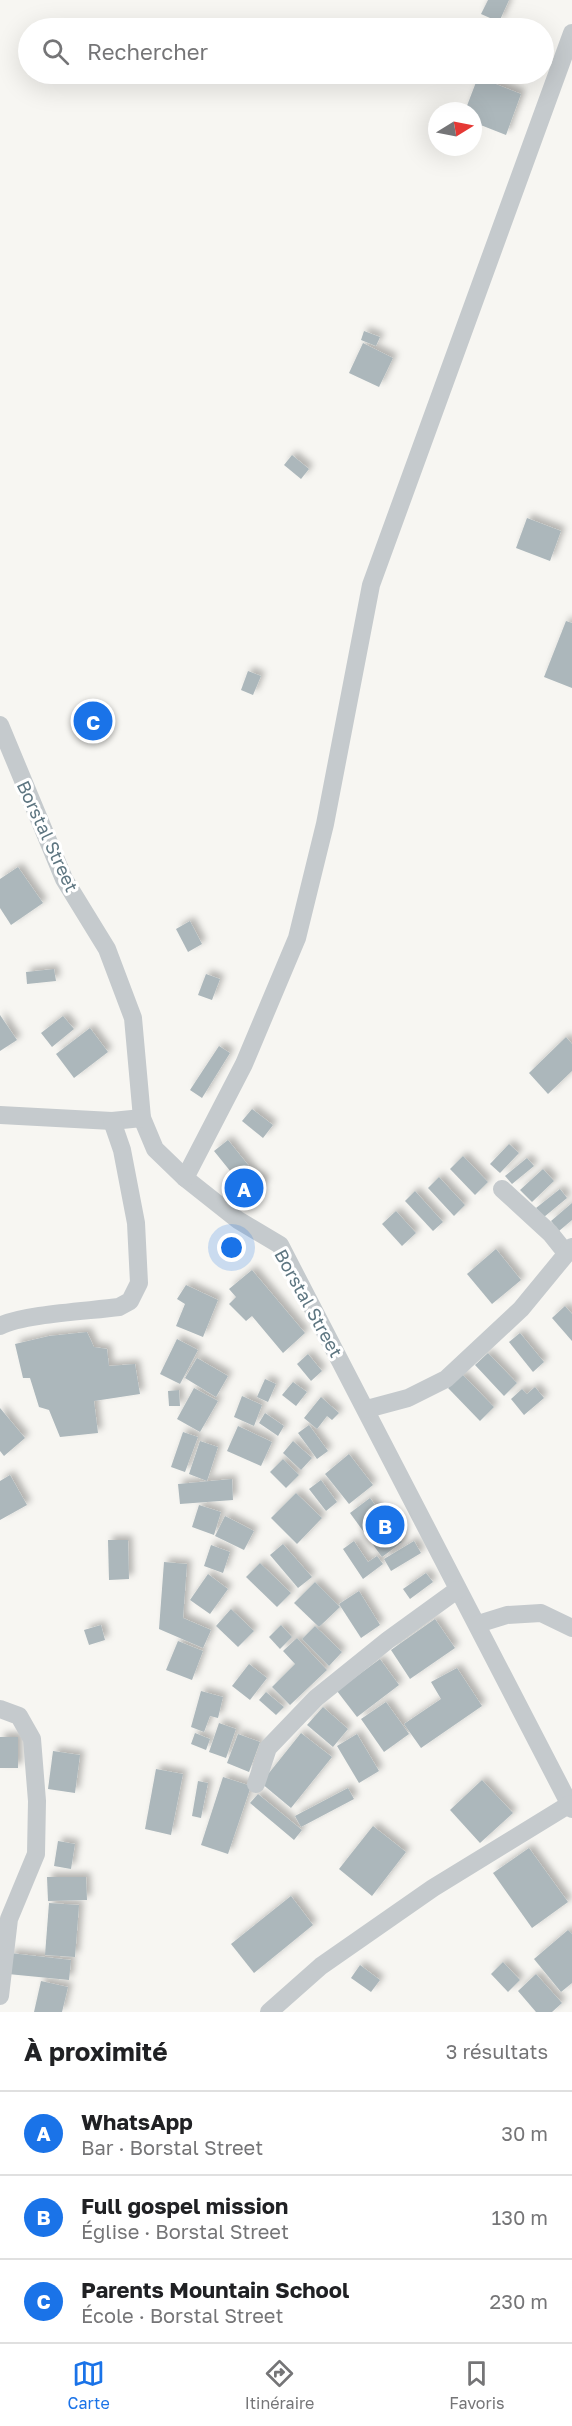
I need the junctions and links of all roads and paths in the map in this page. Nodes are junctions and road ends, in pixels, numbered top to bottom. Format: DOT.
graph roads {
  1 [pos="572,33"];
  2 [pos="554,83"];
  3 [pos="554,84"];
  4 [pos="0,725"];
  5 [pos="0,1115"];
  6 [pos="142,1118"];
  7 [pos="112,1121"];
  8 [pos="185,1178"];
  9 [pos="502,1189"];
  10 [pos="569,1250"];
  11 [pos="0,1326"];
  12 [pos="367,1409"];
  13 [pos="457,1590"];
  14 [pos="478,1624"];
  15 [pos="572,1628"];
  16 [pos="0,1709"];
  17 [pos="256,1784"];
  18 [pos="571,1807"];
  19 [pos="0,1996"];
  20 [pos="269,2012"];
  1 -- 2 [label="street"];
  3 -- 8 [label="street"];
  4 -- 6 [label="street, Borstal Street"];
  5 -- 7 [label="street"];
  6 -- 7 [label="street"];
  6 -- 8 [label="street, Borstal Street"];
  7 -- 11 [label="street"];
  8 -- 12 [label="street, Borstal Street"];
  9 -- 10 [label="street"];
  10 -- 12 [label="street"];
  12 -- 13 [label="street, Borstal Street"];
  13 -- 14 [label="street, Borstal Street"];
  13 -- 17 [label="street"];
  14 -- 15 [label="street"];
  14 -- 18 [label="street, Borstal Street"];
  16 -- 19 [label="street"];
  18 -- 20 [label="street"];
}
